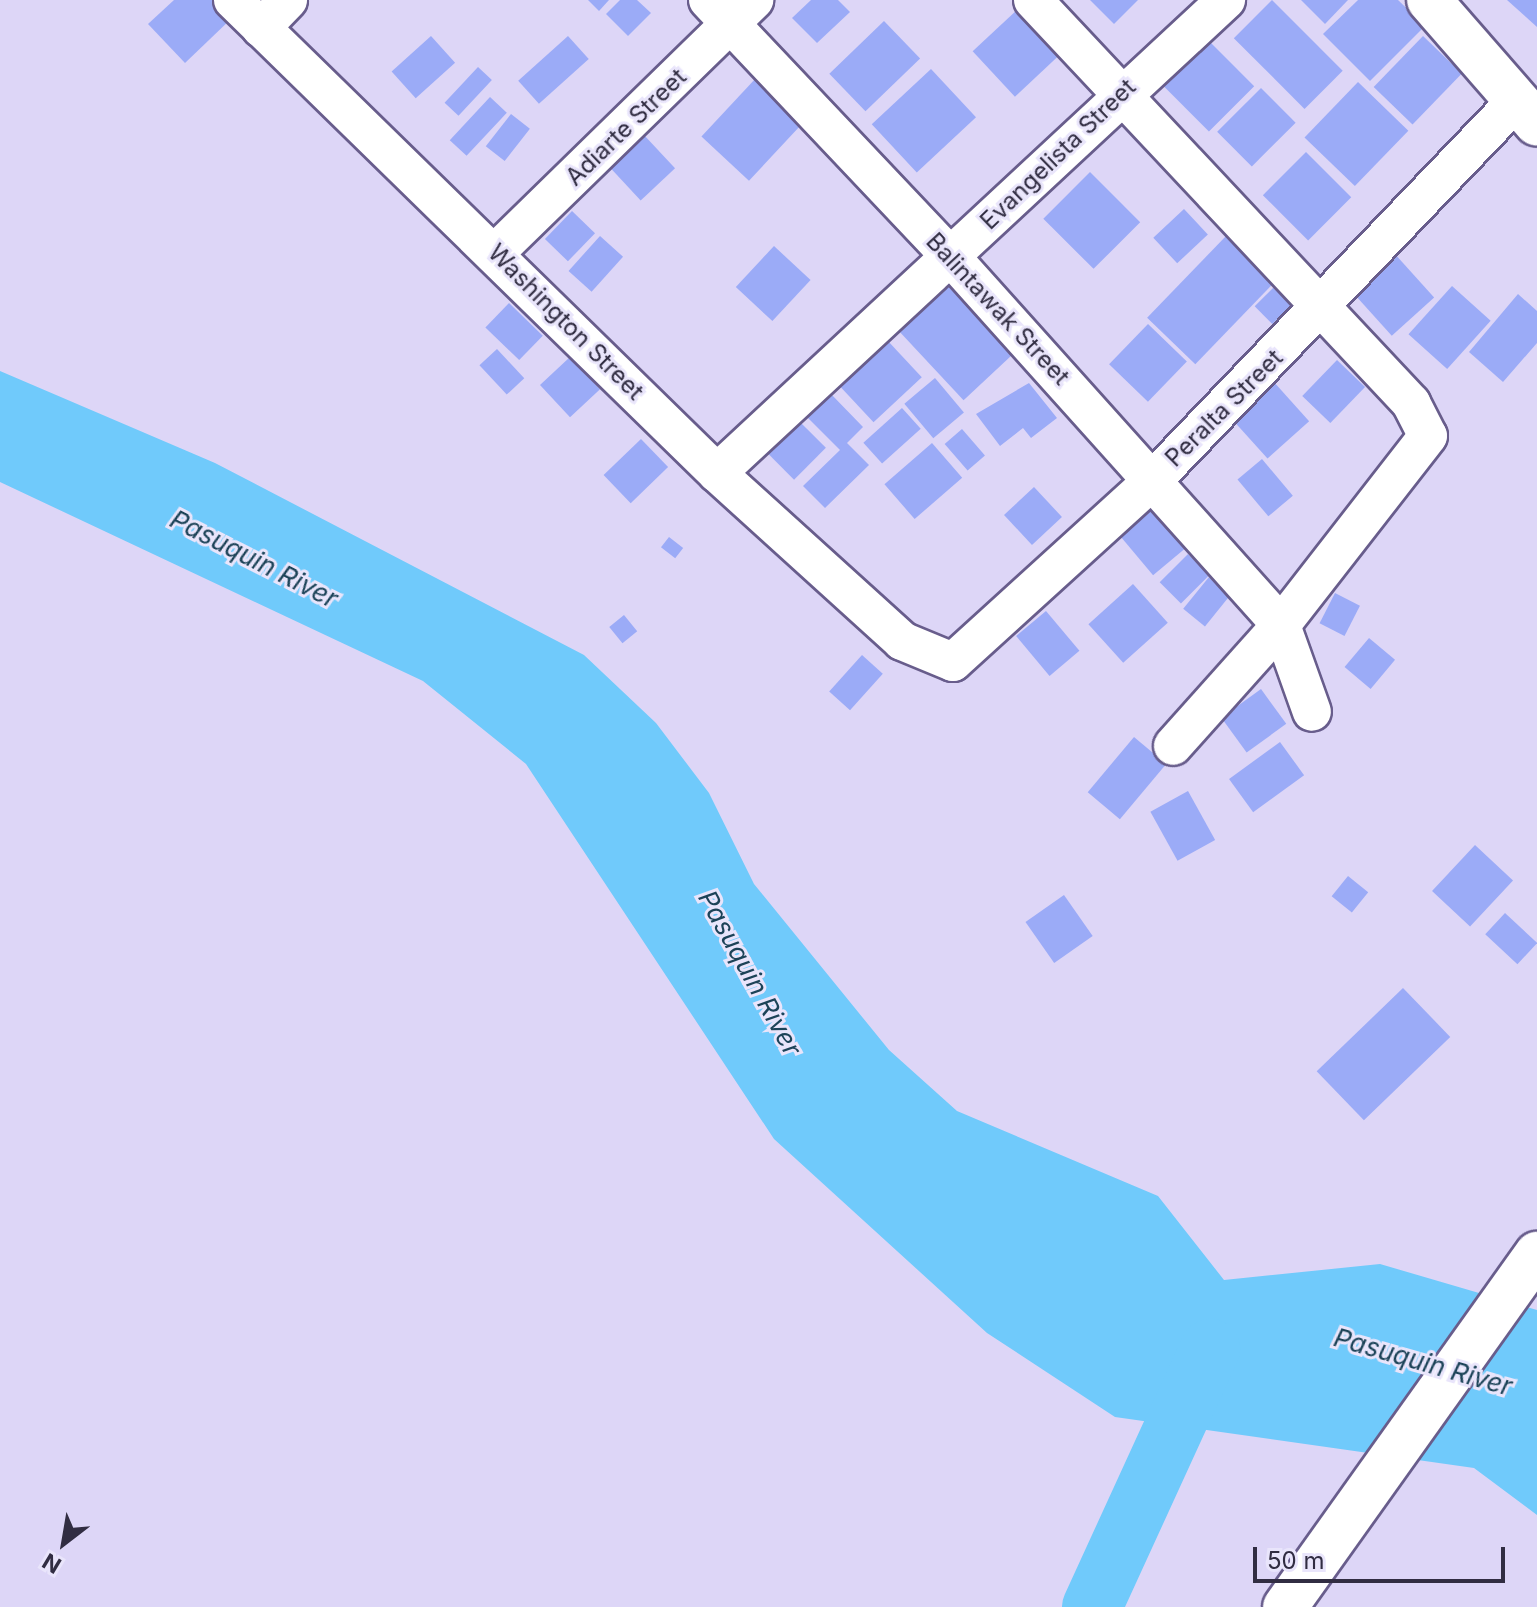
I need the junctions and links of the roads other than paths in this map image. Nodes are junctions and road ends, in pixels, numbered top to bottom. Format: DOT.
graph roads {
  1 [pos="233,0"];
  2 [pos="288,0"];
  3 [pos="1033,0"];
  4 [pos="1226,0"];
  5 [pos="1429,0"];
  6 [pos="731,8"];
  7 [pos="261,28"];
  8 [pos="1120,94"];
  9 [pos="1528,111"];
  10 [pos="496,252"];
  11 [pos="951,257"];
  12 [pos="1320,311"];
  13 [pos="717,473"];
  14 [pos="1154,479"];
  15 [pos="1281,625"];
  16 [pos="902,641"];
  17 [pos="1312,712"];
  18 [pos="1173,746"];
  19 [pos="1528,1268"];
  20 [pos="1286,1606"];
  1 -- 7 [label="street, Washington Street"];
  2 -- 7 [label="street"];
  3 -- 8 [label="street"];
  4 -- 8 [label="street, Evangelista Street"];
  5 -- 9 [label="main road"];
  6 -- 10 [label="street, Adiarte Street"];
  6 -- 11 [label="street, Balintawak Street"];
  7 -- 10 [label="street, Washington Street"];
  8 -- 11 [label="street, Evangelista Street"];
  8 -- 12 [label="street"];
  9 -- 12 [label="street, Peralta Street"];
  10 -- 13 [label="street, Washington Street"];
  11 -- 13 [label="street, Evangelista Street"];
  11 -- 14 [label="street, Balintawak Street"];
  12 -- 14 [label="street, Peralta Street"];
  12 -- 15 [label="street"];
  13 -- 16 [label="street, Washington Street"];
  14 -- 15 [label="street, Balintawak Street"];
  14 -- 16 [label="street, Peralta Street"];
  15 -- 17 [label="street"];
  15 -- 18 [label="street"];
  19 -- 20 [label="main road"];
}
